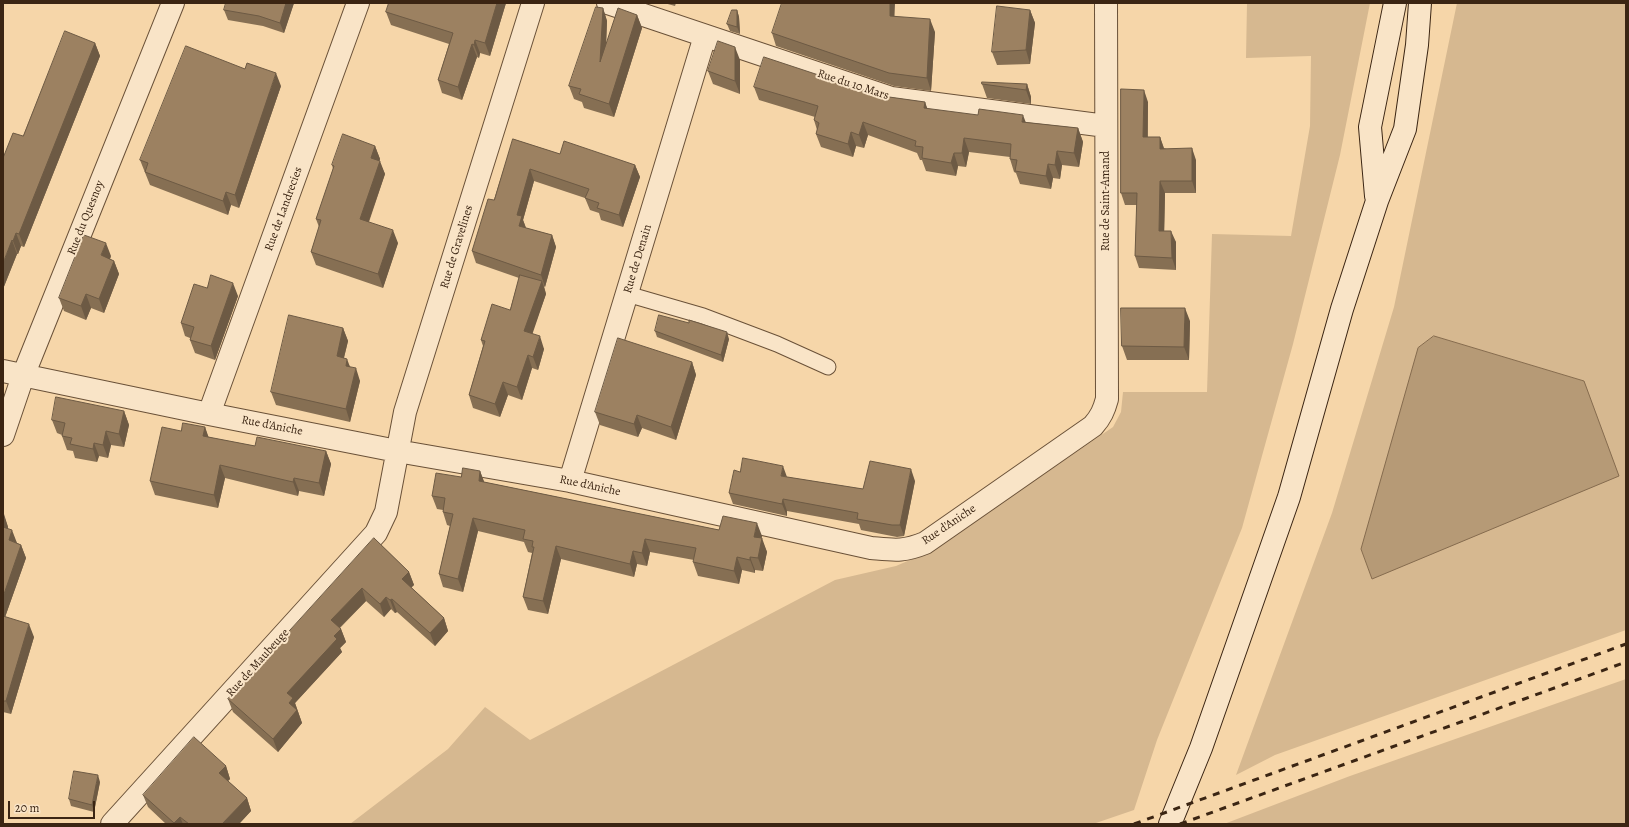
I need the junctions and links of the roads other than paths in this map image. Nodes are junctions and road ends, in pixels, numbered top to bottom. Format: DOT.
graph roads {
  1 [pos="173,3"];
  2 [pos="358,3"];
  3 [pos="534,3"];
  4 [pos="608,3"];
  5 [pos="1106,3"];
  6 [pos="1395,3"];
  7 [pos="1420,3"];
  8 [pos="705,36"];
  9 [pos="1106,126"];
  10 [pos="1377,201"];
  11 [pos="627,294"];
  12 [pos="828,367"];
  13 [pos="13,373"];
  14 [pos="1107,399"];
  15 [pos="209,414"];
  16 [pos="3,435"];
  17 [pos="397,451"];
  18 [pos="570,482"];
  19 [pos="389,494"];
  20 [pos="112,824"];
  21 [pos="1170,824"];
  1 -- 13 [label="street, Rue du Quesnoy"];
  2 -- 15 [label="street, Rue de Landrecies"];
  3 -- 17 [label="street, Rue de Gravelines"];
  4 -- 8 [label="street, Rue du 10 Mars"];
  5 -- 9 [label="street, Rue de Saint-Amand"];
  6 -- 10 [label="street"];
  7 -- 10 [label="street"];
  8 -- 9 [label="street, Rue du 10 Mars"];
  8 -- 11 [label="street, Rue de Denain"];
  9 -- 14 [label="street, Rue de Saint-Amand"];
  10 -- 21 [label="street"];
  11 -- 12 [label="lane"];
  11 -- 18 [label="street, Rue de Denain"];
  13 -- 15 [label="street, Rue d'Aniche"];
  13 -- 16 [label="street, Rue du Quesnoy"];
  14 -- 18 [label="street, Rue d'Aniche"];
  15 -- 17 [label="street, Rue d'Aniche"];
  17 -- 18 [label="street, Rue d'Aniche"];
  17 -- 19 [label="street, Rue de Gravelines"];
  19 -- 20 [label="street, Rue de Maubeuge"];
}
